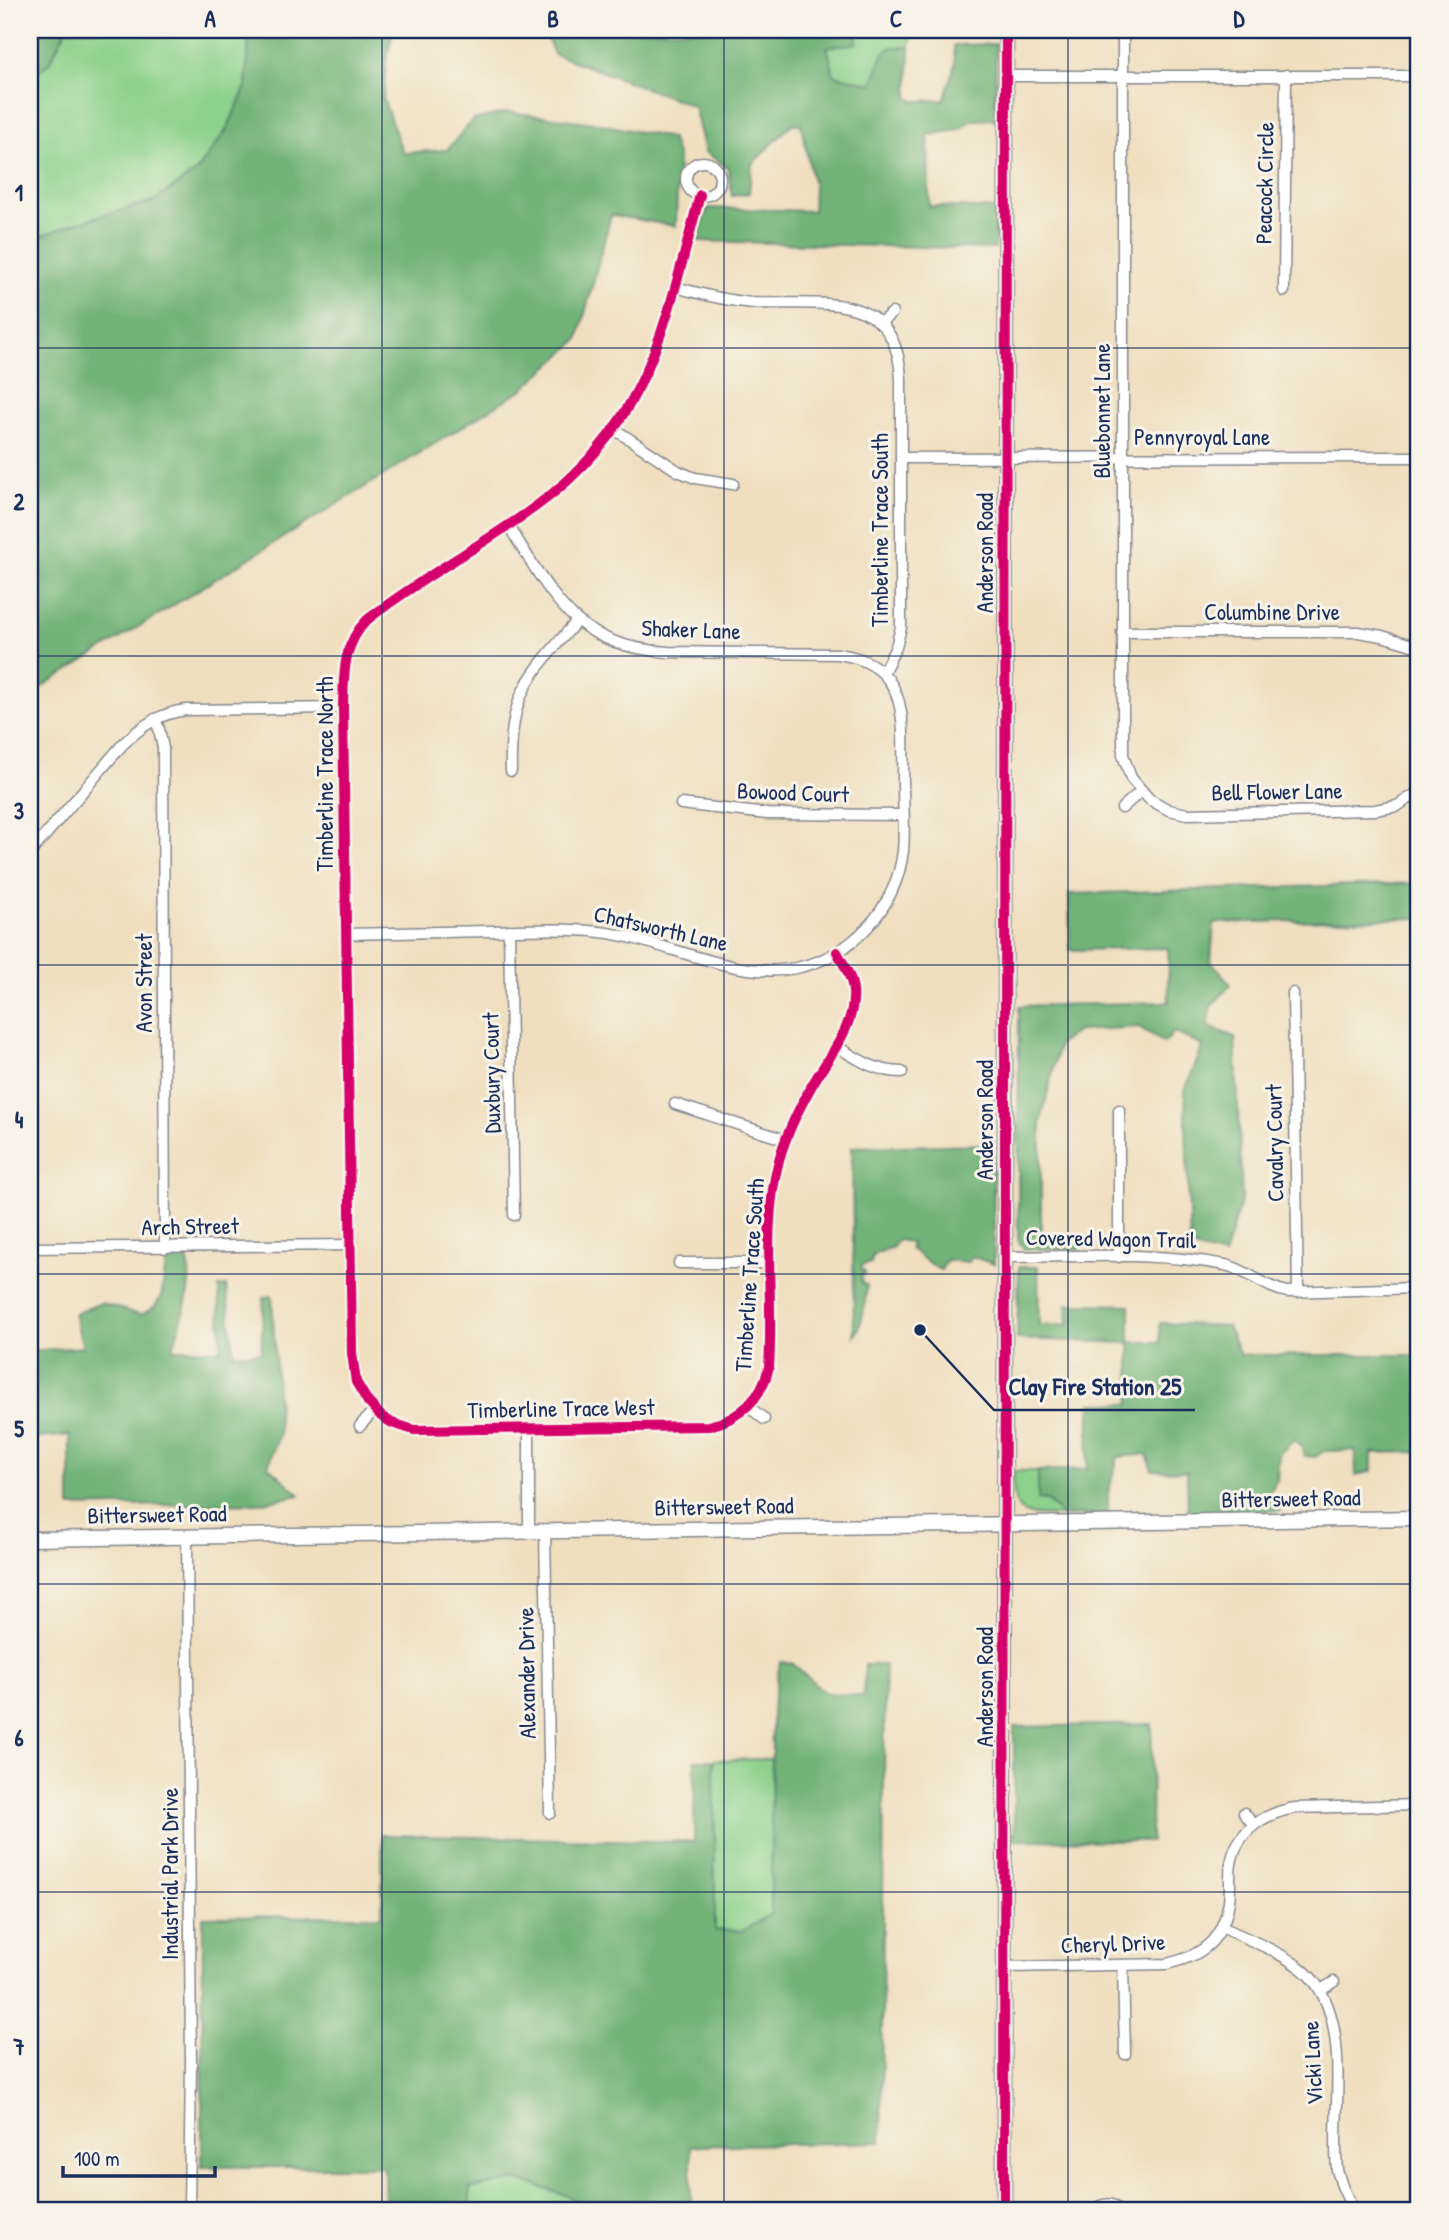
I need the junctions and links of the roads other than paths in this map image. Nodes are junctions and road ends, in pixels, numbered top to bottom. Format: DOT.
graph roads {
  1 [pos="1006,30"];
  2 [pos="1124,30"];
  3 [pos="1123,75"];
  4 [pos="1286,75"];
  5 [pos="1006,76"];
  6 [pos="1419,76"];
  7 [pos="700,195"];
  8 [pos="675,287"];
  9 [pos="1284,291"];
  10 [pos="892,313"];
  11 [pos="876,320"];
  12 [pos="614,429"];
  13 [pos="1005,457"];
  14 [pos="1122,457"];
  15 [pos="1419,457"];
  16 [pos="901,458"];
  17 [pos="733,484"];
  18 [pos="508,525"];
  19 [pos="576,622"];
  20 [pos="1122,632"];
  21 [pos="1419,647"];
  22 [pos="883,673"];
  23 [pos="344,708"];
  24 [pos="155,719"];
  25 [pos="511,771"];
  26 [pos="1140,790"];
  27 [pos="1419,792"];
  28 [pos="681,804"];
  29 [pos="1122,808"];
  30 [pos="903,816"];
  31 [pos="30,853"];
  32 [pos="509,930"];
  33 [pos="346,934"];
  34 [pos="837,952"];
  35 [pos="1293,993"];
  36 [pos="836,1046"];
  37 [pos="902,1072"];
  38 [pos="674,1104"];
  39 [pos="1119,1110"];
  40 [pos="786,1140"];
  41 [pos="514,1215"];
  42 [pos="351,1245"];
  43 [pos="30,1248"];
  44 [pos="165,1248"];
  45 [pos="1005,1257"];
  46 [pos="1119,1257"];
  47 [pos="679,1263"];
  48 [pos="770,1264"];
  49 [pos="1419,1288"];
  50 [pos="1298,1292"];
  51 [pos="748,1406"];
  52 [pos="374,1410"];
  53 [pos="764,1419"];
  54 [pos="360,1426"];
  55 [pos="529,1430"];
  56 [pos="1419,1518"];
  57 [pos="1005,1525"];
  58 [pos="529,1532"];
  59 [pos="545,1532"];
  60 [pos="187,1537"];
  61 [pos="30,1539"];
  62 [pos="1419,1805"];
  63 [pos="550,1813"];
  64 [pos="1244,1813"];
  65 [pos="1254,1825"];
  66 [pos="1222,1927"];
  67 [pos="1123,1966"];
  68 [pos="1005,1967"];
  69 [pos="1334,1982"];
  70 [pos="1321,1990"];
  71 [pos="1125,2054"];
  72 [pos="190,2210"];
  73 [pos="1004,2210"];
  74 [pos="1096,2210"];
  75 [pos="1118,2210"];
  76 [pos="1353,2210"];
  1 -- 5 [label="street, Anderson Road"];
  2 -- 3 [label="street, Bluebonnet Lane"];
  3 -- 4 [label="street"];
  3 -- 5 [label="street"];
  3 -- 14 [label="street, Bluebonnet Lane"];
  4 -- 6 [label="street"];
  4 -- 9 [label="street, Peacock Circle"];
  5 -- 13 [label="street, Anderson Road"];
  7 -- 8 [label="street, Timberline Trace North"];
  8 -- 11 [label="street"];
  8 -- 12 [label="street, Timberline Trace North"];
  10 -- 11 [label="street"];
  11 -- 16 [label="street, Timberline Trace South"];
  12 -- 17 [label="street"];
  12 -- 18 [label="street, Timberline Trace North"];
  13 -- 14 [label="street, Pennyroyal Lane"];
  13 -- 16 [label="street, Pennyroyal Lane"];
  13 -- 45 [label="street, Anderson Road"];
  14 -- 15 [label="street, Pennyroyal Lane"];
  14 -- 20 [label="street, Bluebonnet Lane"];
  16 -- 22 [label="street, Timberline Trace South"];
  18 -- 19 [label="street, Shaker Lane"];
  18 -- 23 [label="street, Timberline Trace North"];
  19 -- 22 [label="street, Shaker Lane"];
  19 -- 25 [label="street"];
  20 -- 21 [label="street, Columbine Drive"];
  20 -- 26 [label="street, Bluebonnet Lane"];
  22 -- 30 [label="street"];
  23 -- 24 [label="street"];
  23 -- 33 [label="street, Timberline Trace North"];
  24 -- 31 [label="street"];
  24 -- 44 [label="street, Avon Street"];
  26 -- 27 [label="street, Bell Flower Lane"];
  26 -- 29 [label="street"];
  28 -- 30 [label="street, Bowood Court"];
  30 -- 34 [label="street"];
  32 -- 33 [label="street, Chatsworth Lane"];
  32 -- 34 [label="street, Chatsworth Lane"];
  32 -- 41 [label="street, Duxbury Court"];
  33 -- 42 [label="street, Timberline Trace North"];
  34 -- 36 [label="street, Timberline Trace South"];
  35 -- 50 [label="street, Cavalry Court"];
  36 -- 37 [label="street"];
  36 -- 40 [label="street, Timberline Trace South"];
  38 -- 40 [label="street"];
  39 -- 46 [label="street"];
  40 -- 48 [label="street, Timberline Trace South"];
  42 -- 44 [label="street, Arch Street"];
  42 -- 52 [label="street, Timberline Trace North"];
  43 -- 44 [label="street, Arch Street"];
  45 -- 46 [label="street, Covered Wagon Trail"];
  45 -- 57 [label="street, Anderson Road"];
  46 -- 50 [label="street, Covered Wagon Trail"];
  47 -- 48 [label="street"];
  48 -- 51 [label="street, Timberline Trace South"];
  49 -- 50 [label="street, Covered Wagon Trail"];
  51 -- 53 [label="street"];
  51 -- 55 [label="street, Timberline Trace West"];
  52 -- 54 [label="street"];
  52 -- 55 [label="street, Timberline Trace West"];
  55 -- 58 [label="street"];
  56 -- 57 [label="street, Bittersweet Road"];
  57 -- 59 [label="street, Bittersweet Road"];
  57 -- 68 [label="street, Anderson Road"];
  58 -- 59 [label="street, Bittersweet Road"];
  58 -- 60 [label="street, Bittersweet Road"];
  59 -- 63 [label="street, Alexander Drive"];
  60 -- 61 [label="street, Bittersweet Road"];
  60 -- 72 [label="street, Industrial Park Drive"];
  62 -- 65 [label="street"];
  64 -- 65 [label="street"];
  65 -- 66 [label="street"];
  66 -- 67 [label="street, Cheryl Drive"];
  66 -- 70 [label="street, Vicki Lane"];
  67 -- 68 [label="street, Cheryl Drive"];
  67 -- 71 [label="street"];
  68 -- 73 [label="street, Anderson Road"];
  69 -- 70 [label="street"];
  70 -- 76 [label="street, Vicki Lane"];
  74 -- 75 [label="street"];
}
